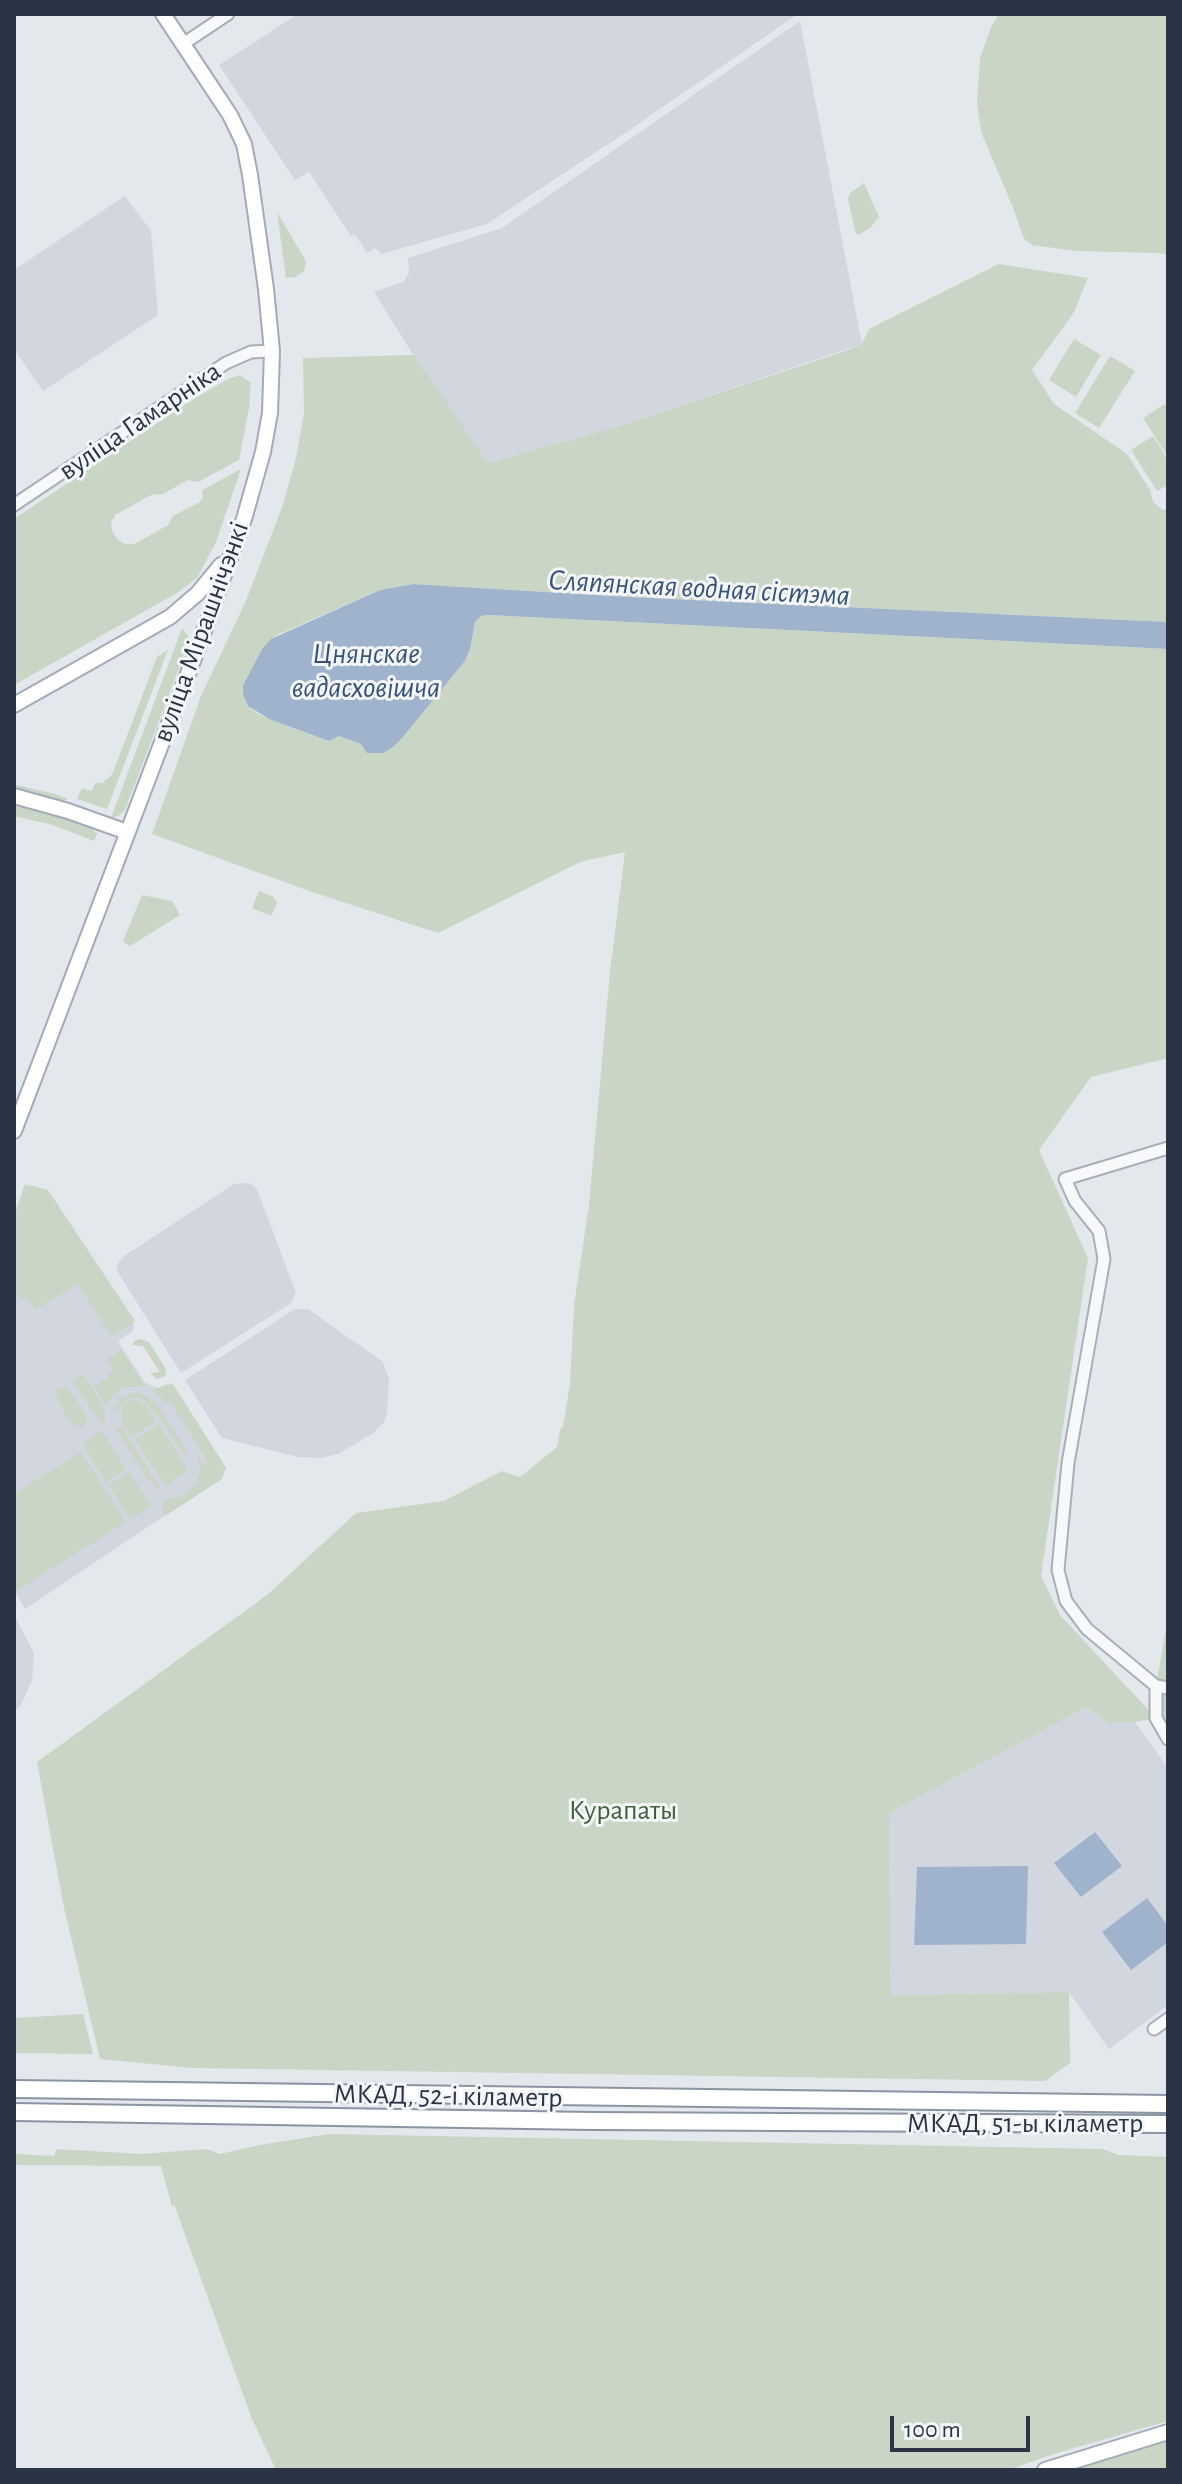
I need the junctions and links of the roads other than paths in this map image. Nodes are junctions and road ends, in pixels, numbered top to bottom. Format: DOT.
graph roads {
  1 [pos="163,14"];
  2 [pos="228,14"];
  3 [pos="183,44"];
  4 [pos="272,351"];
  5 [pos="14,505"];
  6 [pos="233,548"];
  7 [pos="170,617"];
  8 [pos="199,645"];
  9 [pos="14,705"];
  10 [pos="14,796"];
  11 [pos="127,832"];
  12 [pos="14,1131"];
  13 [pos="1168,1148"];
  14 [pos="1162,1687"];
  15 [pos="1168,1739"];
  16 [pos="1168,2019"];
  17 [pos="1154,2029"];
  18 [pos="14,2089"];
  19 [pos="1168,2095"];
  20 [pos="883,2101"];
  21 [pos="1149,2104"];
  22 [pos="1168,2104"];
  23 [pos="14,2112"];
  24 [pos="883,2123"];
  25 [pos="1168,2124"];
  26 [pos="1168,2432"];
  27 [pos="1045,2470"];
  1 -- 3 [label="main road, вуліца Мірашнічэнкі"];
  2 -- 3 [label="street"];
  3 -- 4 [label="main road, вуліца Мірашнічэнкі"];
  4 -- 5 [label="street, вуліца Гамарніка"];
  4 -- 6 [label="main road, вуліца Мірашнічэнкі"];
  6 -- 7 [label="main road"];
  6 -- 8 [label="main road, вуліца Мірашнічэнкі"];
  7 -- 8 [label="main road"];
  7 -- 9 [label="main road"];
  8 -- 11 [label="main road, вуліца Мірашнічэнкі"];
  10 -- 11 [label="main road"];
  11 -- 12 [label="main road, вуліца Мірашнічэнкі"];
  13 -- 14 [label="street"];
  14 -- 15 [label="street"];
  16 -- 17 [label="street"];
  18 -- 20 [label="highway, МКАД, 52-і кіламетр"];
  19 -- 21 [label="highway"];
  20 -- 21 [label="highway, МКАД, 51-ы кіламетр"];
  21 -- 22 [label="highway, МКАД, 51-ы кіламетр"];
  23 -- 24 [label="highway, МКАД, 52-і кіламетр"];
  24 -- 25 [label="highway, МКАД, 51-ы кіламетр"];
  26 -- 27 [label="main road"];
}
